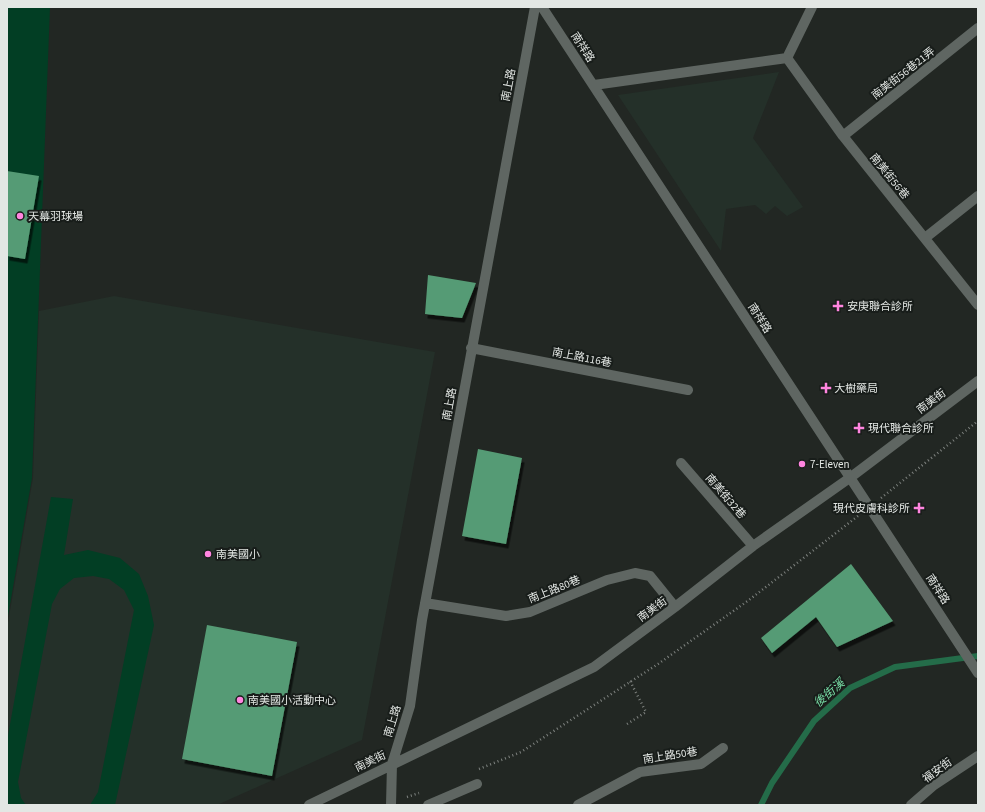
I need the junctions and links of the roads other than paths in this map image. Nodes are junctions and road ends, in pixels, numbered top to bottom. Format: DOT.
graph roads {
  1 [pos="535,7"];
  2 [pos="542,7"];
  3 [pos="812,7"];
  4 [pos="978,28"];
  5 [pos="787,58"];
  6 [pos="594,85"];
  7 [pos="843,136"];
  8 [pos="978,196"];
  9 [pos="925,238"];
  10 [pos="978,305"];
  11 [pos="471,348"];
  12 [pos="978,381"];
  13 [pos="688,390"];
  14 [pos="681,462"];
  15 [pos="851,477"];
  16 [pos="753,546"];
  17 [pos="425,603"];
  18 [pos="675,607"];
  19 [pos="977,671"];
  20 [pos="723,748"];
  21 [pos="978,756"];
  22 [pos="392,764"];
  23 [pos="477,784"];
  24 [pos="309,805"];
  25 [pos="391,805"];
  26 [pos="428,805"];
  27 [pos="578,805"];
  28 [pos="911,805"];
  1 -- 11 [label="street, 南上路"];
  2 -- 6 [label="street, 南祥路"];
  3 -- 5 [label="street"];
  4 -- 7 [label="street, 南美街56巷21弄"];
  5 -- 6 [label="street"];
  5 -- 7 [label="street, 南美街56巷"];
  6 -- 15 [label="street, 南祥路"];
  7 -- 9 [label="street, 南美街56巷"];
  8 -- 9 [label="street"];
  9 -- 10 [label="street, 南美街56巷"];
  11 -- 13 [label="street, 南上路116巷"];
  11 -- 17 [label="street, 南上路"];
  12 -- 15 [label="street, 南美街"];
  14 -- 16 [label="street, 南美街32巷"];
  15 -- 16 [label="street, 南美街"];
  15 -- 19 [label="street, 南祥路"];
  16 -- 18 [label="street, 南美街"];
  17 -- 18 [label="street, 南上路80巷"];
  17 -- 22 [label="street, 南上路"];
  18 -- 22 [label="street, 南美街"];
  20 -- 27 [label="street, 南上路50巷"];
  21 -- 28 [label="street, 福安街"];
  22 -- 24 [label="street, 南美街"];
  22 -- 25 [label="street, 南上路"];
  23 -- 26 [label="street"];
}
